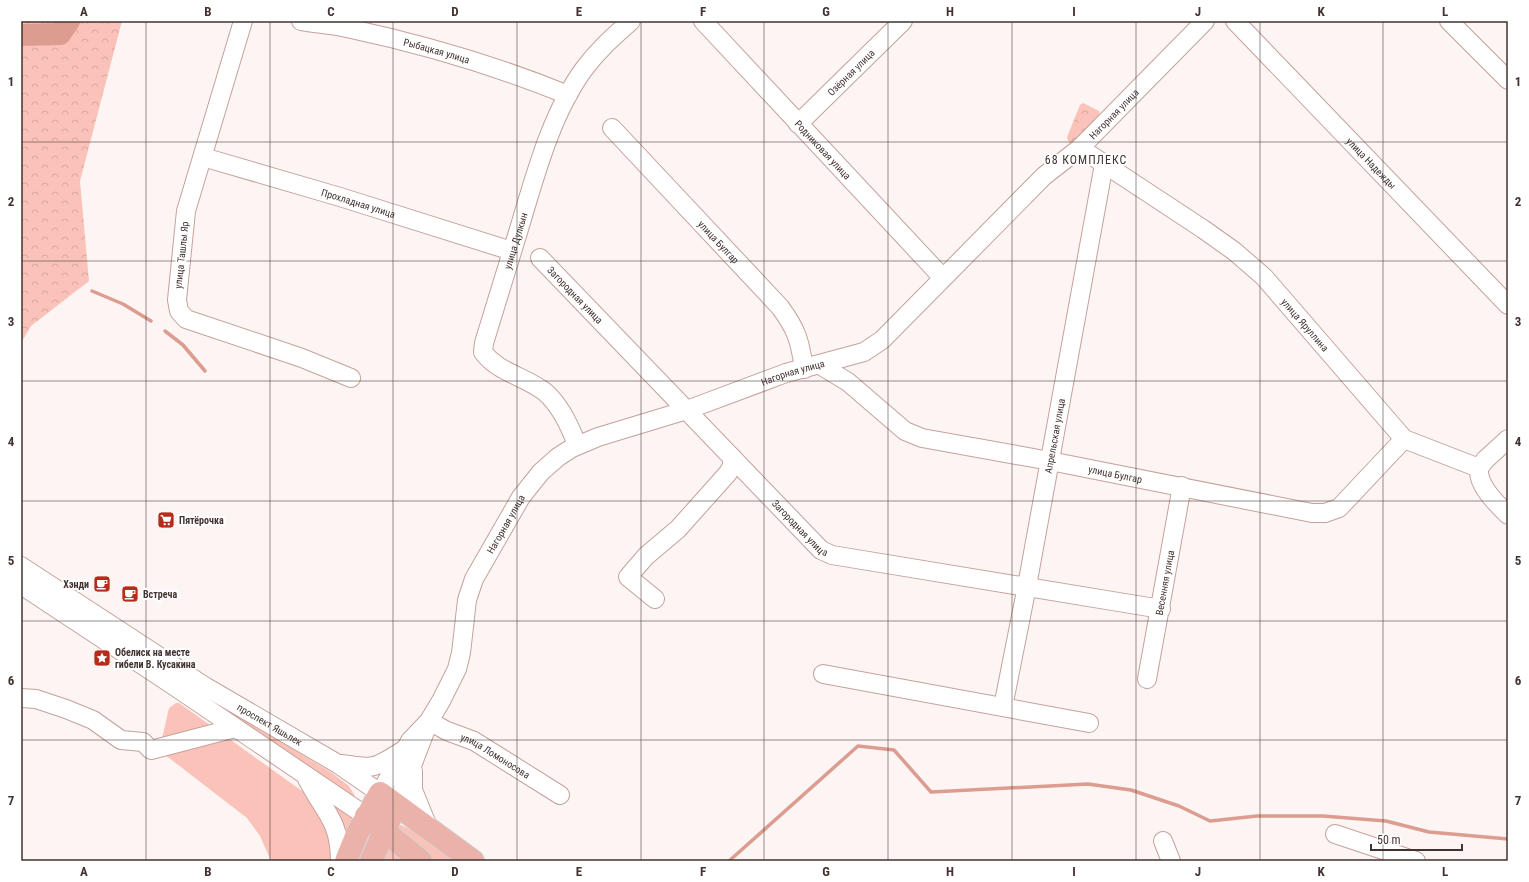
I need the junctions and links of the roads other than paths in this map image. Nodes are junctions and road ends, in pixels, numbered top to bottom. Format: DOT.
graph roads {
  1 [pos="243,21"];
  2 [pos="302,21"];
  3 [pos="631,21"];
  4 [pos="703,21"];
  5 [pos="903,21"];
  6 [pos="1205,21"];
  7 [pos="1235,21"];
  8 [pos="1449,21"];
  9 [pos="1508,80"];
  10 [pos="568,95"];
  11 [pos="798,124"];
  12 [pos="612,128"];
  13 [pos="1080,148"];
  14 [pos="204,157"];
  15 [pos="1104,164"];
  16 [pos="512,251"];
  17 [pos="540,258"];
  18 [pos="943,278"];
  19 [pos="1508,305"];
  20 [pos="812,367"];
  21 [pos="351,378"];
  22 [pos="687,410"];
  23 [pos="1404,439"];
  24 [pos="1508,439"];
  25 [pos="578,445"];
  26 [pos="732,457"];
  27 [pos="1050,461"];
  28 [pos="1479,468"];
  29 [pos="1182,486"];
  30 [pos="1508,515"];
  31 [pos="21,566"];
  32 [pos="21,585"];
  33 [pos="1027,586"];
  34 [pos="655,599"];
  35 [pos="59,601"];
  36 [pos="1161,609"];
  37 [pos="823,674"];
  38 [pos="1147,680"];
  39 [pos="21,698"];
  40 [pos="1003,707"];
  41 [pos="429,721"];
  42 [pos="1089,723"];
  43 [pos="235,728"];
  44 [pos="410,753"];
  45 [pos="338,764"];
  46 [pos="306,777"];
  47 [pos="560,795"];
  48 [pos="389,799"];
  49 [pos="366,816"];
  50 [pos="428,827"];
  51 [pos="384,831"];
  52 [pos="1335,834"];
  53 [pos="1163,840"];
  54 [pos="340,861"];
  55 [pos="346,861"];
  56 [pos="371,861"];
  57 [pos="422,861"];
  58 [pos="473,861"];
  59 [pos="1171,861"];
  60 [pos="1416,861"];
  1 -- 14 [label="street, улица Ташлы Яр"];
  2 -- 10 [label="street, Рыбацкая улица"];
  3 -- 10 [label="street, улица Дулкын"];
  4 -- 11 [label="street, Родниковая улица"];
  5 -- 11 [label="street, Озёрная улица"];
  6 -- 13 [label="street, Нагорная улица"];
  7 -- 19 [label="street, улица Надежды"];
  8 -- 9 [label="street"];
  10 -- 16 [label="street, улица Дулкын"];
  11 -- 18 [label="street, Родниковая улица"];
  12 -- 20 [label="street, улица Булгар"];
  13 -- 15 [label="street, улица Яруллина"];
  13 -- 18 [label="street, Нагорная улица"];
  14 -- 16 [label="street, Прохладная улица"];
  14 -- 21 [label="street, улица Ташлы Яр"];
  15 -- 23 [label="street, улица Яруллина"];
  15 -- 27 [label="street, Апрельская улица"];
  16 -- 25 [label="street, улица Дулкын"];
  17 -- 22 [label="street, Загородная улица"];
  18 -- 20 [label="street, Нагорная улица"];
  20 -- 22 [label="street, Нагорная улица"];
  20 -- 27 [label="street, улица Булгар"];
  22 -- 25 [label="street, Нагорная улица"];
  22 -- 26 [label="street, Загородная улица"];
  23 -- 28 [label="street, улица Яруллина"];
  23 -- 29 [label="street, улица Булгар"];
  24 -- 28 [label="street"];
  25 -- 41 [label="street, Нагорная улица"];
  26 -- 33 [label="street, Загородная улица"];
  26 -- 34 [label="street"];
  27 -- 29 [label="street, улица Булгар"];
  27 -- 33 [label="street, Апрельская улица"];
  28 -- 30 [label="street"];
  29 -- 36 [label="street, Весенняя улица"];
  31 -- 35 [label="street"];
  32 -- 35 [label="street"];
  33 -- 36 [label="street, Загородная улица"];
  33 -- 40 [label="street, Апрельская улица"];
  35 -- 43 [label="street, проспект Яшьлек"];
  35 -- 45 [label="street, проспект Яшьлек"];
  36 -- 38 [label="street, Весенняя улица"];
  37 -- 40 [label="street"];
  39 -- 43 [label="street"];
  40 -- 42 [label="street"];
  41 -- 44 [label="street, Нагорная улица"];
  41 -- 47 [label="street, улица Ломоносова"];
  43 -- 46 [label="street, проспект Яшьлек"];
  44 -- 45 [label="street"];
  44 -- 48 [label="street"];
  44 -- 50 [label="street"];
  45 -- 48 [label="street, проспект Яшьлек"];
  46 -- 49 [label="street, проспект Яшьлек"];
  46 -- 54 [label="street"];
  48 -- 49 [label="main road"];
  48 -- 50 [label="main road, проспект Яшьлек"];
  48 -- 51 [label="main road"];
  49 -- 51 [label="main road, проспект Яшьлек"];
  49 -- 55 [label="main road"];
  50 -- 58 [label="main road, проспект Яшьлек"];
  51 -- 56 [label="main road"];
  51 -- 57 [label="main road, проспект Яшьлек"];
  52 -- 60 [label="street"];
  53 -- 59 [label="street"];
}
